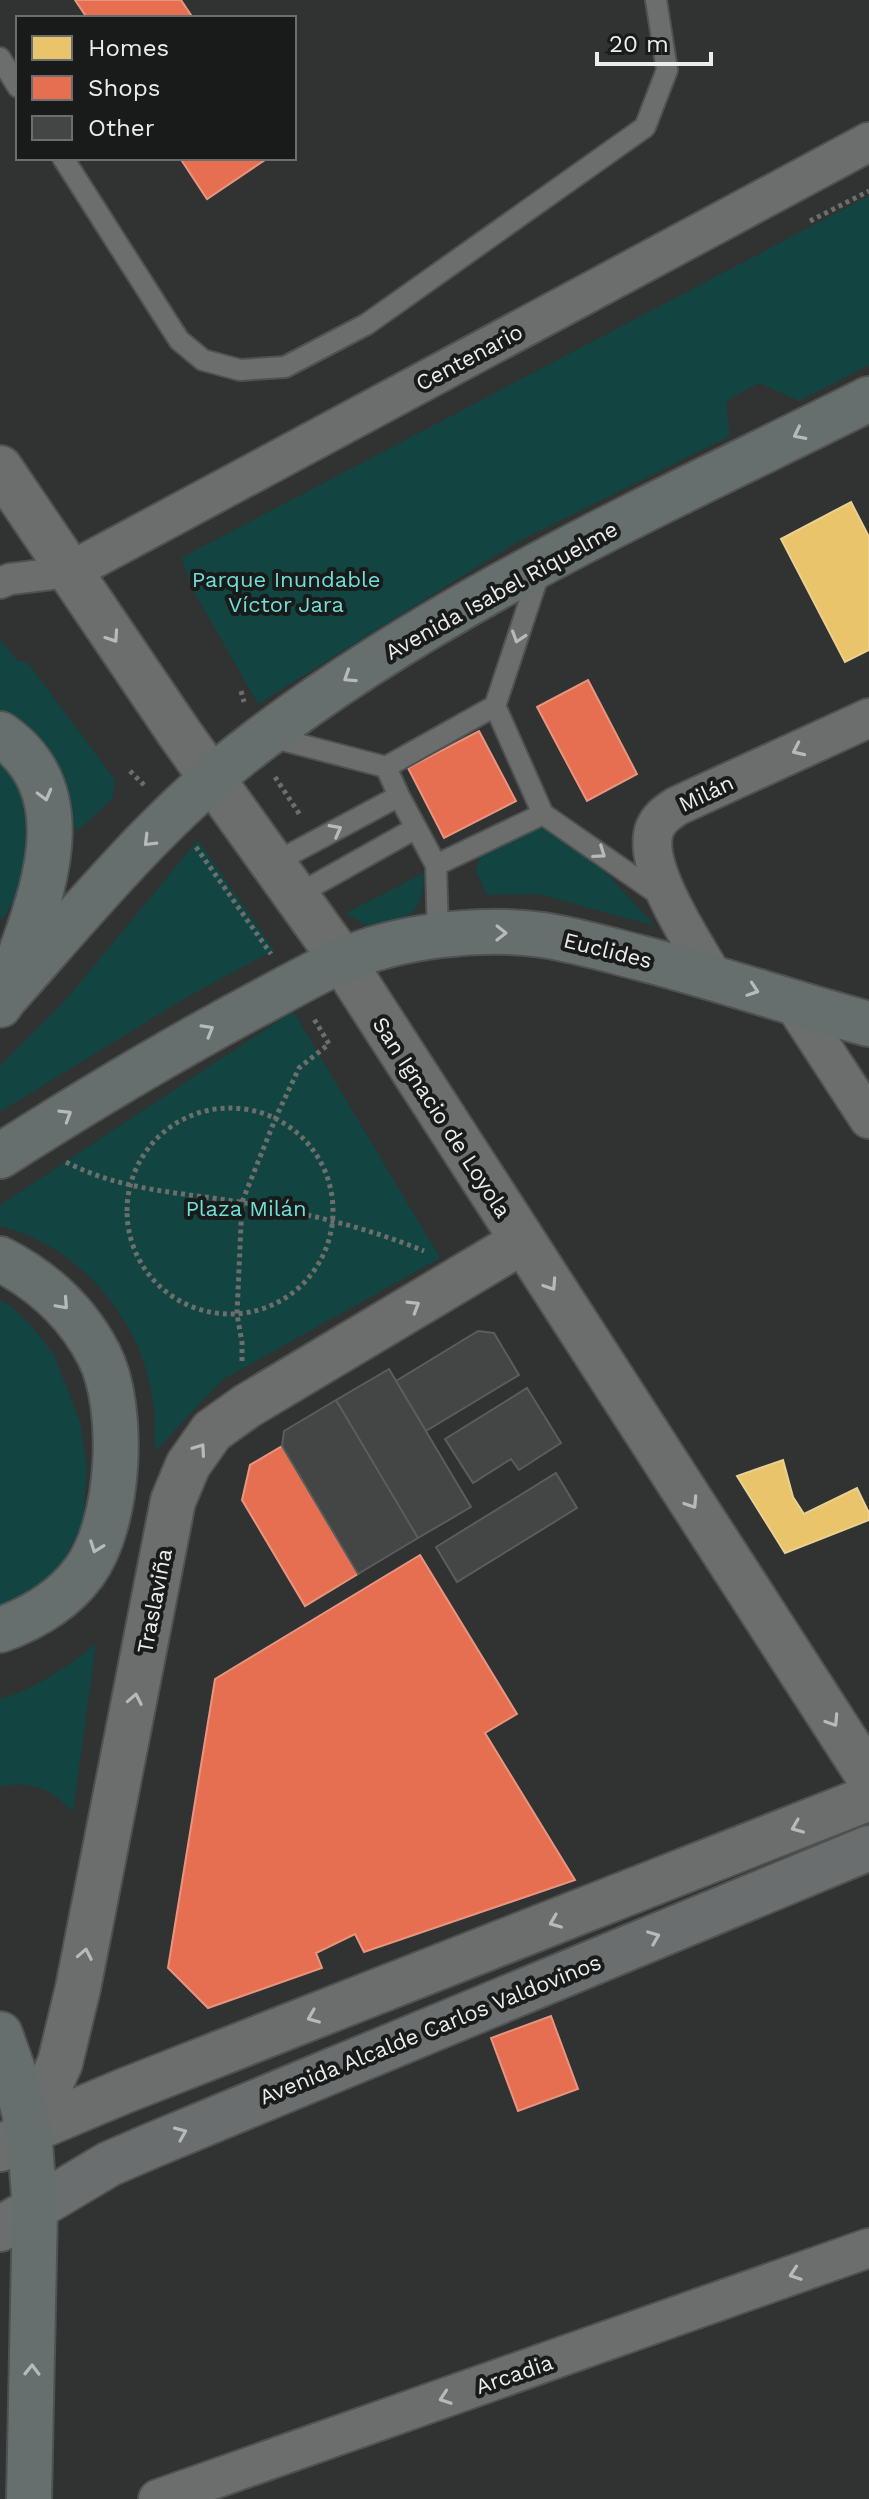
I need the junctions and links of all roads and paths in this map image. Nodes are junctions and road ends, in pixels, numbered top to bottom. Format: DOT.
graph roads {
  1 [pos="656,0"];
  2 [pos="0,58"];
  3 [pos="16,84"];
  4 [pos="869,142"];
  5 [pos="64,160"];
  6 [pos="869,399"];
  7 [pos="0,468"];
  8 [pos="542,563"];
  9 [pos="69,572"];
  10 [pos="0,583"];
  11 [pos="495,706"];
  12 [pos="869,718"];
  13 [pos="0,734"];
  14 [pos="267,736"];
  15 [pos="386,767"];
  16 [pos="130,771"];
  17 [pos="212,779"];
  18 [pos="399,796"];
  19 [pos="543,814"];
  20 [pos="174,816"];
  21 [pos="416,828"];
  22 [pos="436,865"];
  23 [pos="284,880"];
  24 [pos="670,902"];
  25 [pos="438,936"];
  26 [pos="342,960"];
  27 [pos="713,977"];
  28 [pos="293,985"];
  29 [pos="2,1003"];
  30 [pos="794,1004"];
  31 [pos="869,1024"];
  32 [pos="276,1117"];
  33 [pos="869,1119"];
  34 [pos="12,1148"];
  35 [pos="129,1187"];
  36 [pos="242,1202"];
  37 [pos="332,1222"];
  38 [pos="523,1241"];
  39 [pos="0,1259"];
  40 [pos="472,1272"];
  41 [pos="237,1314"];
  42 [pos="247,1406"];
  43 [pos="0,1630"];
  44 [pos="869,1777"];
  45 [pos="869,1798"];
  46 [pos="869,1848"];
  47 [pos="0,2034"];
  48 [pos="15,2140"];
  49 [pos="18,2219"];
  50 [pos="869,2248"];
  51 [pos="29,2499"];
  52 [pos="158,2499"];
  1 -- 5 [label="lane"];
  2 -- 3 [label="lane"];
  4 -- 9 [label="street, Centenario"];
  6 -- 8 [label="main road, Avenida Isabel Riquelme, one-way"];
  7 -- 9 [label="street, San Ignacio de Loyola"];
  8 -- 11 [label="lane, one-way"];
  8 -- 14 [label="main road, Avenida Isabel Riquelme, one-way"];
  9 -- 10 [label="street"];
  9 -- 17 [label="street, San Ignacio de Loyola, one-way"];
  11 -- 15 [label="lane"];
  11 -- 19 [label="lane"];
  12 -- 24 [label="street, Milán, one-way"];
  13 -- 29 [label="highway, one-way"];
  14 -- 15 [label="lane"];
  14 -- 17 [label="main road, Avenida Isabel Riquelme"];
  15 -- 18 [label="lane"];
  16 -- 20 [label="path"];
  17 -- 20 [label="main road, Avenida Isabel Riquelme"];
  17 -- 23 [label="street, San Ignacio de Loyola"];
  18 -- 21 [label="lane"];
  23 -- 18 [label="lane, one-way"];
  19 -- 22 [label="lane"];
  19 -- 24 [label="lane, one-way"];
  20 -- 28 [label="path"];
  20 -- 29 [label="main road, Avenida Isabel Riquelme, one-way"];
  21 -- 22 [label="lane"];
  21 -- 23 [label="lane"];
  22 -- 25 [label="lane"];
  23 -- 26 [label="street, San Ignacio de Loyola"];
  24 -- 27 [label="street, Milán"];
  25 -- 26 [label="main road, Euclides"];
  25 -- 27 [label="main road, Euclides, one-way"];
  26 -- 28 [label="main road"];
  26 -- 38 [label="street, San Ignacio de Loyola"];
  27 -- 30 [label="main road, Euclides, one-way"];
  28 -- 32 [label="path"];
  34 -- 28 [label="main road, one-way"];
  30 -- 31 [label="main road, Euclides"];
  30 -- 33 [label="street"];
  32 -- 35 [label="path"];
  32 -- 36 [label="path"];
  32 -- 37 [label="path"];
  34 -- 35 [label="path"];
  35 -- 36 [label="path"];
  35 -- 41 [label="path"];
  36 -- 37 [label="path"];
  36 -- 41 [label="path"];
  37 -- 40 [label="path"];
  37 -- 41 [label="path"];
  38 -- 40 [label="street, Traslaviña"];
  38 -- 44 [label="street, San Ignacio de Loyola, one-way"];
  39 -- 43 [label="highway, one-way"];
  42 -- 40 [label="street, Traslaviña, one-way"];
  41 -- 42 [label="path"];
  48 -- 42 [label="street, Traslaviña, one-way"];
  45 -- 48 [label="street, one-way"];
  49 -- 46 [label="main road, Avenida Alcalde Carlos Valdovinos, one-way"];
  47 -- 48 [label="main road"];
  48 -- 49 [label="main road"];
  51 -- 49 [label="main road, one-way"];
  50 -- 52 [label="street, Arcadia, one-way"];
}
